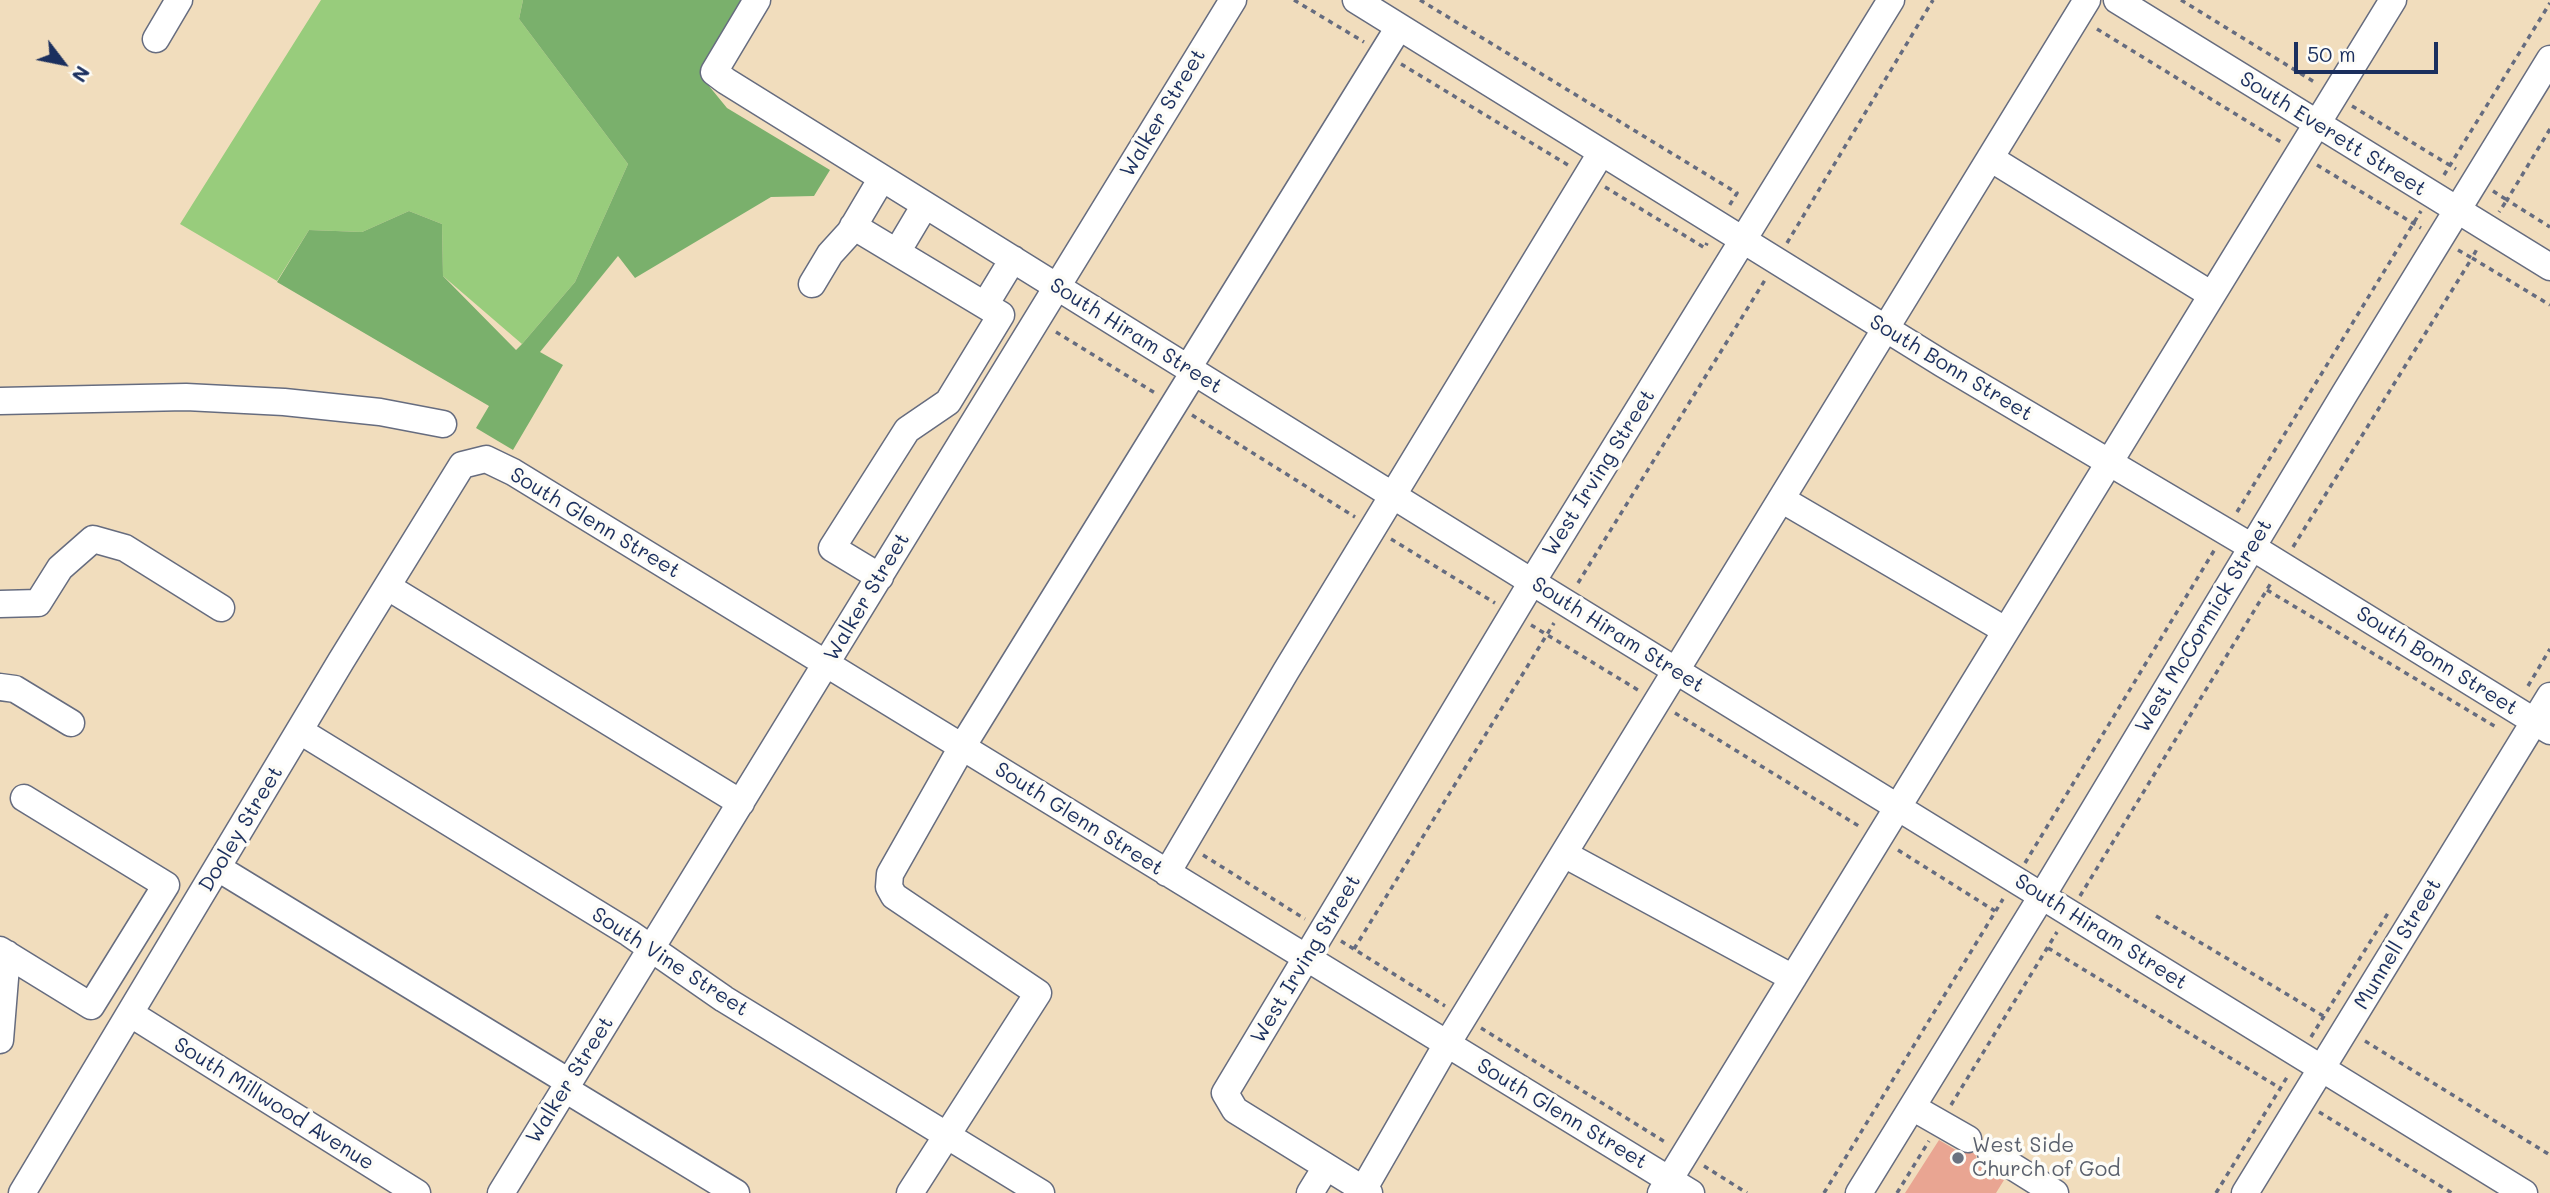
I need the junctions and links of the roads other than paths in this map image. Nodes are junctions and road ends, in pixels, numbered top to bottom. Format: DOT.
graph roads {
  1 [pos="179,0"];
  2 [pos="757,0"];
  3 [pos="1233,0"];
  4 [pos="1356,0"];
  5 [pos="1892,0"];
  6 [pos="2087,0"];
  7 [pos="2117,0"];
  8 [pos="2393,0"];
  9 [pos="1399,27"];
  10 [pos="156,39"];
  11 [pos="2550,59"];
  12 [pos="2317,124"];
  13 [pos="1601,153"];
  14 [pos="1990,158"];
  15 [pos="882,178"];
  16 [pos="925,205"];
  17 [pos="2457,211"];
  18 [pos="853,226"];
  19 [pos="1743,240"];
  20 [pos="897,252"];
  21 [pos="1013,259"];
  22 [pos="2550,267"];
  23 [pos="812,284"];
  24 [pos="1057,287"];
  25 [pos="2212,295"];
  26 [pos="985,305"];
  27 [pos="1886,328"];
  28 [pos="1191,370"];
  29 [pos="0,401"];
  30 [pos="933,413"];
  31 [pos="443,424"];
  32 [pos="967,434"];
  33 [pos="2109,462"];
  34 [pos="462,465"];
  35 [pos="1393,496"];
  36 [pos="1781,499"];
  37 [pos="2252,547"];
  38 [pos="880,577"];
  39 [pos="1532,582"];
  40 [pos="388,587"];
  41 [pos="0,604"];
  42 [pos="220,608"];
  43 [pos="2006,630"];
  44 [pos="827,664"];
  45 [pos="1676,670"];
  46 [pos="0,687"];
  47 [pos="2550,695"];
  48 [pos="2533,720"];
  49 [pos="71,723"];
  50 [pos="300,731"];
  51 [pos="962,747"];
  52 [pos="24,798"];
  53 [pos="741,803"];
  54 [pos="1898,807"];
  55 [pos="1564,854"];
  56 [pos="218,868"];
  57 [pos="1167,873"];
  58 [pos="2042,896"];
  59 [pos="651,948"];
  60 [pos="4,952"];
  61 [pos="1306,959"];
  62 [pos="1793,978"];
  63 [pos="131,1014"];
  64 [pos="0,1040"];
  65 [pos="1447,1044"];
  66 [pos="2311,1062"];
  67 [pos="567,1086"];
  68 [pos="1912,1107"];
  69 [pos="946,1135"];
  70 [pos="1968,1139"];
  71 [pos="1992,1153"];
  72 [pos="1326,1167"];
  73 [pos="1674,1189"];
  74 [pos="2041,1189"];
  75 [pos="1366,1191"];
  76 [pos="22,1193"];
  77 [pos="417,1193"];
  78 [pos="501,1193"];
  79 [pos="736,1193"];
  80 [pos="910,1193"];
  81 [pos="1041,1193"];
  82 [pos="1310,1193"];
  83 [pos="1858,1193"];
  84 [pos="2245,1193"];
  85 [pos="2524,1193"];
  1 -- 10 [label="street"];
  2 -- 15 [label="street, South Hiram Street"];
  3 -- 24 [label="street, Walker Street"];
  4 -- 9 [label="street, South Bonn Street"];
  5 -- 19 [label="street, West Irving Street"];
  6 -- 14 [label="street"];
  7 -- 12 [label="street, South Everett Street"];
  8 -- 12 [label="street"];
  9 -- 13 [label="street, South Bonn Street"];
  9 -- 28 [label="street"];
  11 -- 17 [label="street, West McCormick Street"];
  12 -- 17 [label="street, South Everett Street"];
  12 -- 25 [label="street"];
  13 -- 19 [label="street, South Bonn Street"];
  13 -- 35 [label="street"];
  14 -- 25 [label="street"];
  14 -- 27 [label="street"];
  15 -- 16 [label="street, South Hiram Street"];
  15 -- 18 [label="street"];
  16 -- 20 [label="street"];
  16 -- 21 [label="street, South Hiram Street"];
  17 -- 22 [label="street, South Everett Street"];
  17 -- 37 [label="street, West McCormick Street"];
  18 -- 20 [label="street"];
  18 -- 23 [label="street"];
  19 -- 27 [label="street, South Bonn Street"];
  19 -- 39 [label="street, West Irving Street"];
  20 -- 26 [label="street"];
  21 -- 24 [label="street, South Hiram Street"];
  21 -- 26 [label="street"];
  24 -- 28 [label="street, South Hiram Street"];
  24 -- 32 [label="street, Walker Street"];
  25 -- 33 [label="street"];
  26 -- 30 [label="street"];
  27 -- 33 [label="street, South Bonn Street"];
  27 -- 36 [label="street"];
  28 -- 35 [label="street, South Hiram Street"];
  28 -- 51 [label="street"];
  29 -- 31 [label="street"];
  30 -- 32 [label="street"];
  30 -- 38 [label="street"];
  32 -- 38 [label="street, Walker Street"];
  33 -- 37 [label="street, South Bonn Street"];
  33 -- 43 [label="street"];
  34 -- 40 [label="street, Dooley Street"];
  34 -- 44 [label="street, South Glenn Street"];
  35 -- 39 [label="street, South Hiram Street"];
  35 -- 57 [label="street"];
  36 -- 43 [label="street"];
  36 -- 45 [label="street"];
  37 -- 48 [label="street, South Bonn Street"];
  37 -- 58 [label="street, West McCormick Street"];
  38 -- 44 [label="street, Walker Street"];
  39 -- 45 [label="street, South Hiram Street"];
  39 -- 61 [label="street, West Irving Street"];
  40 -- 50 [label="street, Dooley Street"];
  40 -- 53 [label="street"];
  41 -- 42 [label="street"];
  43 -- 54 [label="street"];
  44 -- 51 [label="street, South Glenn Street"];
  44 -- 53 [label="street, Walker Street"];
  45 -- 54 [label="street, South Hiram Street"];
  45 -- 55 [label="street"];
  46 -- 49 [label="street"];
  47 -- 48 [label="street, Munnell Street"];
  48 -- 66 [label="street, Munnell Street"];
  50 -- 56 [label="street, Dooley Street"];
  50 -- 59 [label="street, South Vine Street"];
  51 -- 57 [label="street, South Glenn Street"];
  51 -- 69 [label="street"];
  52 -- 60 [label="street"];
  53 -- 59 [label="street, Walker Street"];
  54 -- 58 [label="street, South Hiram Street"];
  54 -- 62 [label="street"];
  55 -- 62 [label="street"];
  55 -- 65 [label="street"];
  56 -- 63 [label="street, Dooley Street"];
  56 -- 67 [label="street"];
  57 -- 61 [label="street, South Glenn Street"];
  58 -- 66 [label="street, South Hiram Street"];
  58 -- 68 [label="street, West McCormick Street"];
  59 -- 67 [label="street, Walker Street"];
  59 -- 69 [label="street, South Vine Street"];
  60 -- 64 [label="street"];
  61 -- 65 [label="street, South Glenn Street"];
  61 -- 72 [label="street, West Irving Street"];
  62 -- 73 [label="street"];
  63 -- 76 [label="street, Dooley Street"];
  63 -- 77 [label="street, South Millwood Avenue"];
  65 -- 73 [label="street, South Glenn Street"];
  65 -- 75 [label="street"];
  66 -- 84 [label="street, Munnell Street"];
  66 -- 85 [label="street, South Hiram Street"];
  67 -- 78 [label="street, Walker Street"];
  67 -- 79 [label="street"];
  68 -- 70 [label="street"];
  68 -- 83 [label="street, West McCormick Street"];
  69 -- 80 [label="street"];
  69 -- 81 [label="street, South Vine Street"];
  71 -- 74 [label="street"];
  72 -- 75 [label="street"];
  72 -- 82 [label="street"];
}
